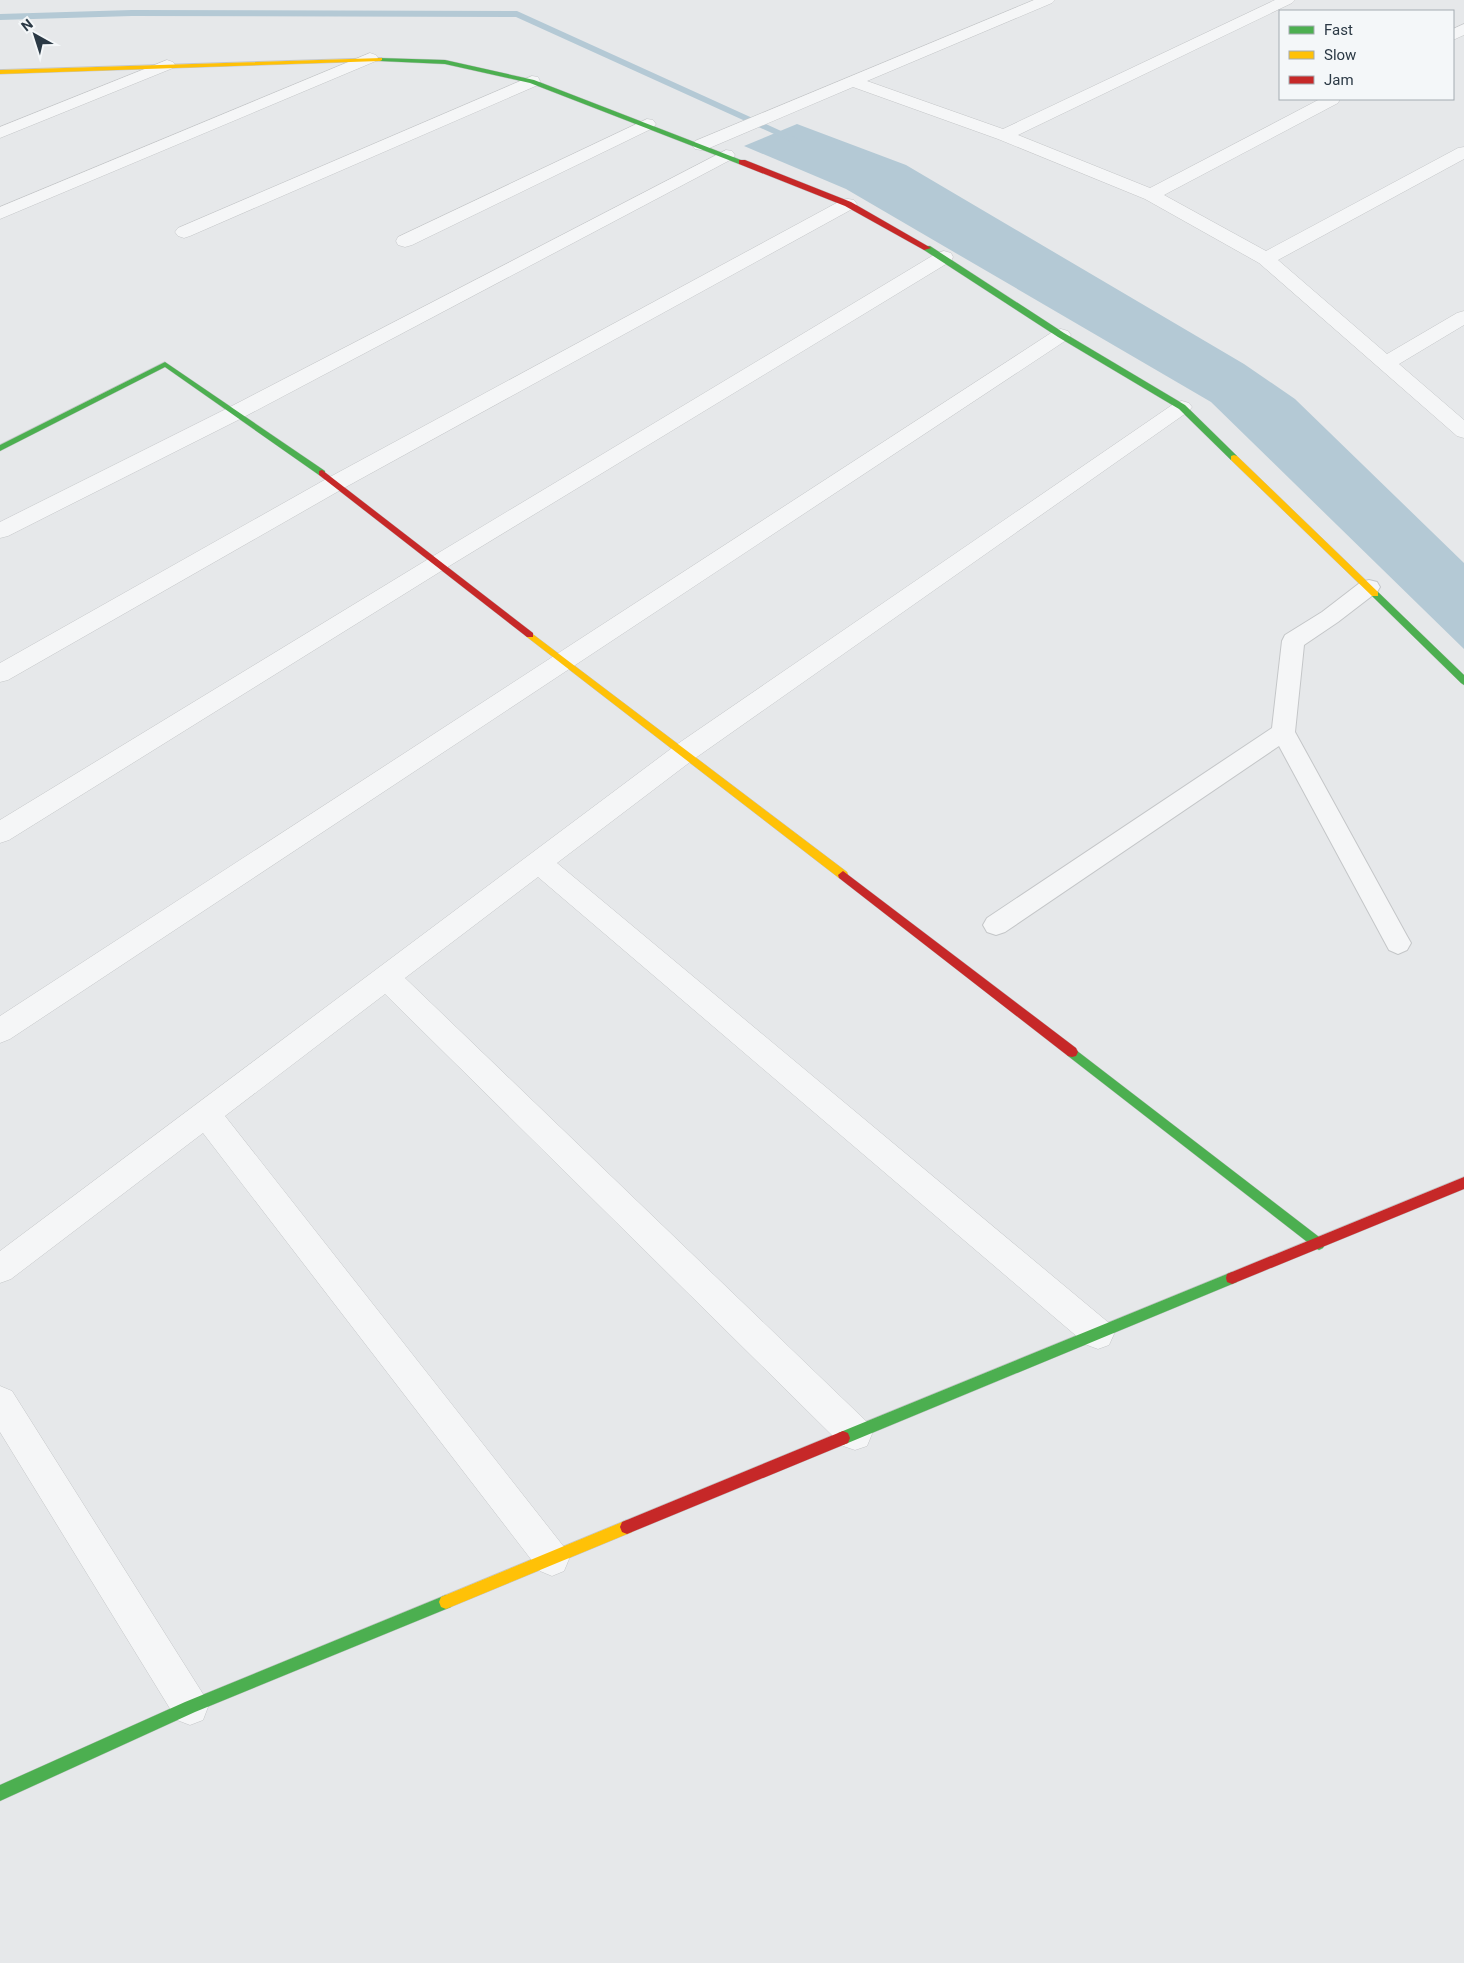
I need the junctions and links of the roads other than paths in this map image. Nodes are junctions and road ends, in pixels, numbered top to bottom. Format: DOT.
graph roads {
  1 [pos="1047,0"];
  2 [pos="1287,0"];
  3 [pos="370,58"];
  4 [pos="167,65"];
  5 [pos="0,72"];
  6 [pos="532,81"];
  7 [pos="850,81"];
  8 [pos="1330,100"];
  9 [pos="647,124"];
  10 [pos="0,133"];
  11 [pos="1004,135"];
  12 [pos="702,145"];
  13 [pos="1464,152"];
  14 [pos="726,155"];
  15 [pos="1151,195"];
  16 [pos="848,204"];
  17 [pos="0,214"];
  18 [pos="184,232"];
  19 [pos="405,241"];
  20 [pos="944,257"];
  21 [pos="1266,260"];
  22 [pos="1464,317"];
  23 [pos="1061,336"];
  24 [pos="1386,364"];
  25 [pos="1182,407"];
  26 [pos="235,413"];
  27 [pos="1464,431"];
  28 [pos="0,448"];
  29 [pos="336,483"];
  30 [pos="0,532"];
  31 [pos="438,563"];
  32 [pos="1369,587"];
  33 [pos="564,662"];
  34 [pos="0,674"];
  35 [pos="1464,680"];
  36 [pos="1283,732"];
  37 [pos="685,752"];
  38 [pos="0,833"];
  39 [pos="538,862"];
  40 [pos="996,925"];
  41 [pos="1398,943"];
  42 [pos="387,978"];
  43 [pos="0,1031"];
  44 [pos="206,1114"];
  45 [pos="1464,1183"];
  46 [pos="1319,1244"];
  47 [pos="0,1269"];
  48 [pos="1098,1334"];
  49 [pos="0,1402"];
  50 [pos="854,1434"];
  51 [pos="552,1559"];
  52 [pos="190,1707"];
  53 [pos="0,1793"];
  1 -- 7 [label="street"];
  2 -- 11 [label="street"];
  3 -- 4 [label="street"];
  3 -- 6 [label="street"];
  3 -- 17 [label="street"];
  4 -- 5 [label="street"];
  4 -- 10 [label="street"];
  6 -- 9 [label="street"];
  6 -- 18 [label="street"];
  7 -- 11 [label="street"];
  7 -- 12 [label="street"];
  8 -- 15 [label="street"];
  9 -- 12 [label="street"];
  9 -- 19 [label="street"];
  11 -- 15 [label="street"];
  12 -- 14 [label="street"];
  13 -- 21 [label="street"];
  14 -- 16 [label="street"];
  14 -- 26 [label="street"];
  15 -- 21 [label="street"];
  16 -- 20 [label="street"];
  16 -- 29 [label="street"];
  20 -- 23 [label="street"];
  20 -- 31 [label="street"];
  21 -- 24 [label="street"];
  22 -- 24 [label="street"];
  23 -- 25 [label="street"];
  23 -- 33 [label="street"];
  24 -- 27 [label="street"];
  25 -- 32 [label="street"];
  25 -- 37 [label="street"];
  26 -- 28 [label="street"];
  26 -- 29 [label="street"];
  26 -- 30 [label="street"];
  29 -- 31 [label="street"];
  29 -- 34 [label="street"];
  31 -- 33 [label="street"];
  31 -- 38 [label="street"];
  32 -- 35 [label="street"];
  32 -- 36 [label="lane"];
  33 -- 37 [label="street"];
  33 -- 43 [label="street"];
  36 -- 40 [label="lane"];
  36 -- 41 [label="lane"];
  37 -- 39 [label="street"];
  37 -- 46 [label="street"];
  39 -- 42 [label="street"];
  39 -- 48 [label="street"];
  42 -- 44 [label="street"];
  42 -- 50 [label="street"];
  44 -- 47 [label="street"];
  44 -- 51 [label="street"];
  45 -- 46 [label="street"];
  46 -- 48 [label="street"];
  48 -- 50 [label="street"];
  49 -- 52 [label="street"];
  50 -- 51 [label="street"];
  51 -- 52 [label="street"];
  52 -- 53 [label="street"];
}
